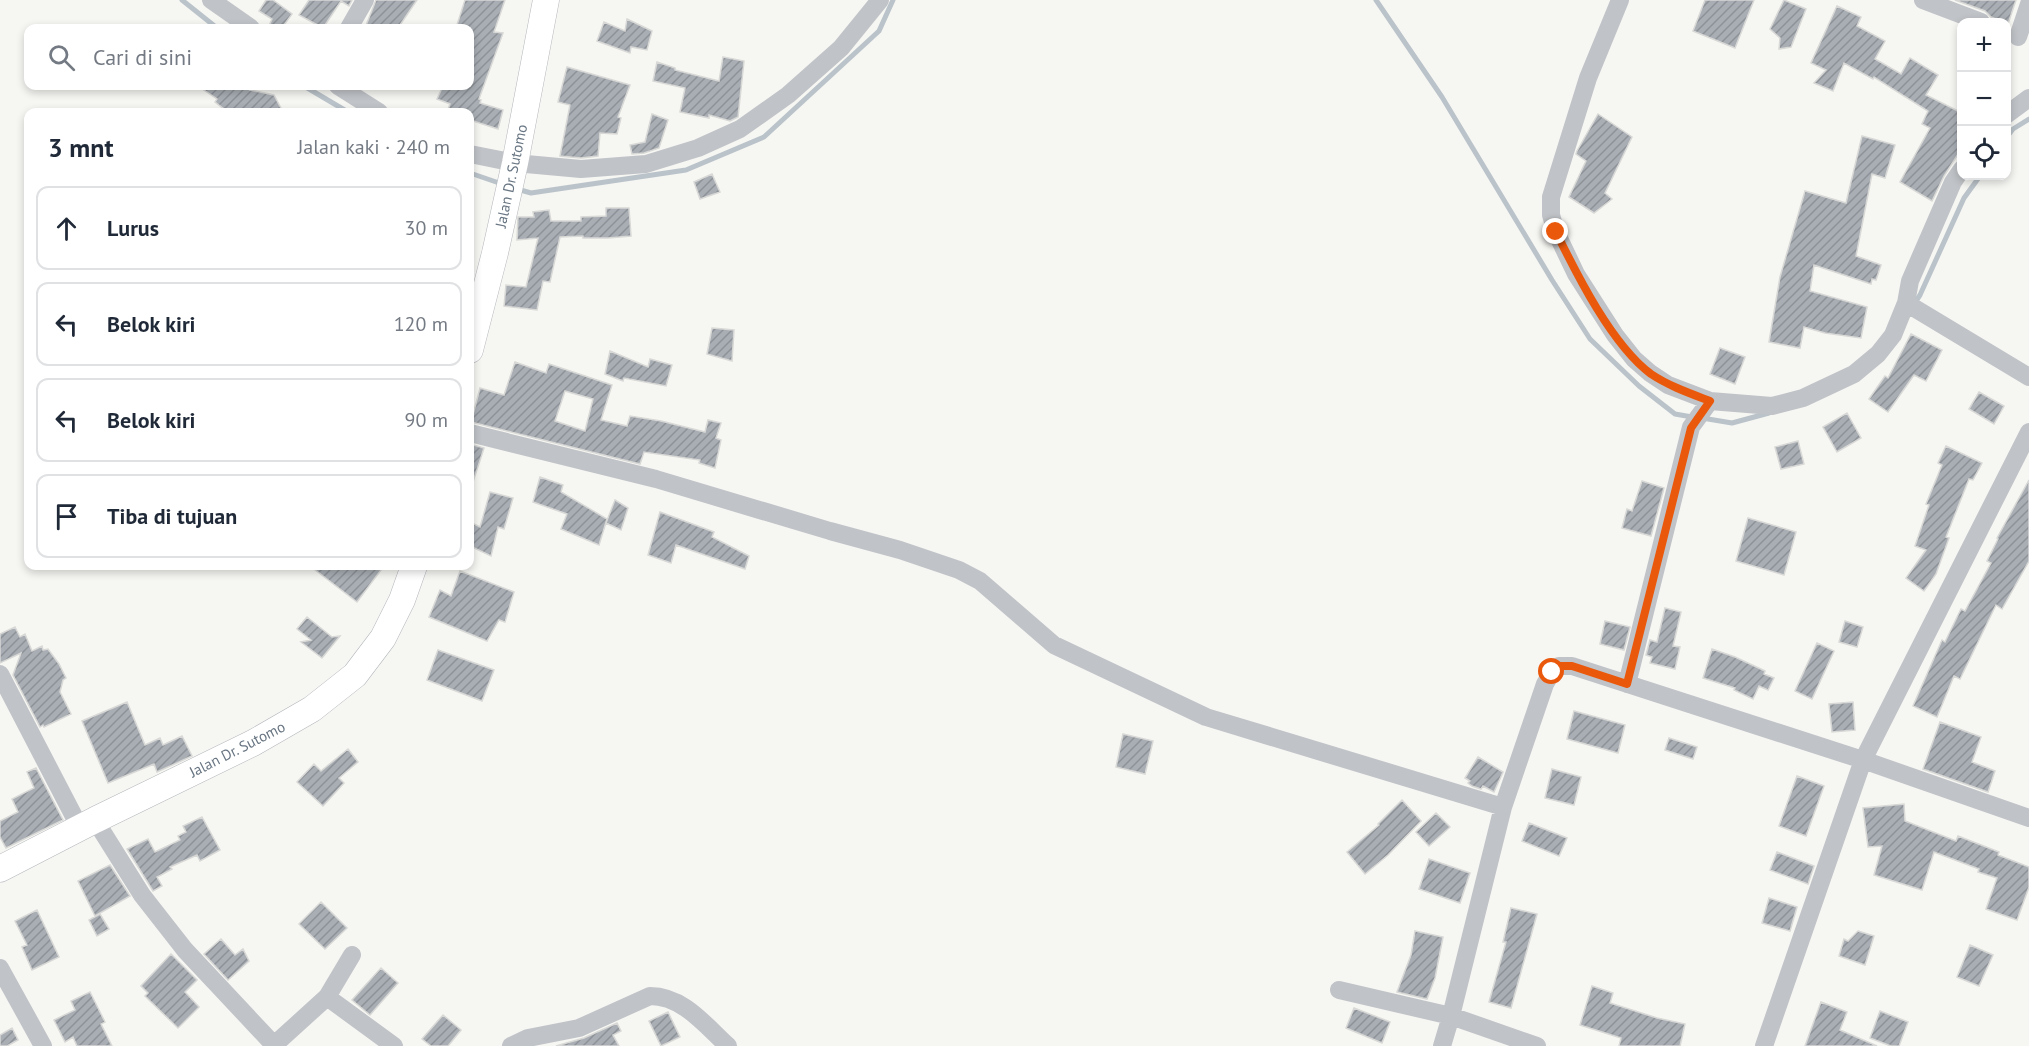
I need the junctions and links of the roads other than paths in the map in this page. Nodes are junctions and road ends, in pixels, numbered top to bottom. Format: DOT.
graph roads {
  1 [pos="211,0"];
  2 [pos="364,0"];
  3 [pos="546,0"];
  4 [pos="880,0"];
  5 [pos="1620,0"];
  6 [pos="1923,0"];
  7 [pos="2029,4"];
  8 [pos="1970,18"];
  9 [pos="245,24"];
  10 [pos="351,24"];
  11 [pos="2018,36"];
  12 [pos="344,90"];
  13 [pos="2029,98"];
  14 [pos="373,108"];
  15 [pos="2011,112"];
  16 [pos="474,154"];
  17 [pos="514,164"];
  18 [pos="1957,176"];
  19 [pos="1909,305"];
  20 [pos="474,334"];
  21 [pos="2029,377"];
  22 [pos="1706,405"];
  23 [pos="2029,432"];
  24 [pos="474,434"];
  25 [pos="413,570"];
  26 [pos="0,674"];
  27 [pos="1627,684"];
  28 [pos="1863,760"];
  29 [pos="1503,807"];
  30 [pos="2029,818"];
  31 [pos="87,824"];
  32 [pos="0,869"];
  33 [pos="352,955"];
  34 [pos="0,968"];
  35 [pos="1339,990"];
  36 [pos="327,997"];
  37 [pos="1451,1016"];
  38 [pos="44,1046"];
  39 [pos="273,1046"];
  40 [pos="394,1046"];
  41 [pos="511,1046"];
  42 [pos="728,1046"];
  43 [pos="1442,1046"];
  44 [pos="1537,1046"];
  45 [pos="1764,1046"];
  1 -- 9 [label="street"];
  2 -- 10 [label="street"];
  3 -- 17 [label="street, Jalan Dr. Sutomo"];
  4 -- 17 [label="street"];
  5 -- 22 [label="street"];
  6 -- 8 [label="street"];
  7 -- 11 [label="street"];
  12 -- 14 [label="street"];
  13 -- 15 [label="street"];
  16 -- 17 [label="street"];
  17 -- 20 [label="street, Jalan Dr. Sutomo"];
  18 -- 19 [label="street"];
  19 -- 21 [label="street"];
  19 -- 22 [label="street"];
  22 -- 27 [label="street"];
  23 -- 28 [label="street"];
  24 -- 29 [label="street"];
  25 -- 31 [label="street, Jalan Dr. Sutomo"];
  26 -- 31 [label="street"];
  27 -- 28 [label="street"];
  27 -- 29 [label="street"];
  28 -- 30 [label="street"];
  28 -- 45 [label="street"];
  29 -- 37 [label="street"];
  31 -- 32 [label="street, Jalan Dr. Sutomo"];
  31 -- 39 [label="street"];
  33 -- 36 [label="street"];
  34 -- 38 [label="street"];
  35 -- 37 [label="street"];
  36 -- 39 [label="street"];
  36 -- 40 [label="street"];
  37 -- 43 [label="street"];
  37 -- 44 [label="street"];
  41 -- 42 [label="street"];
}
